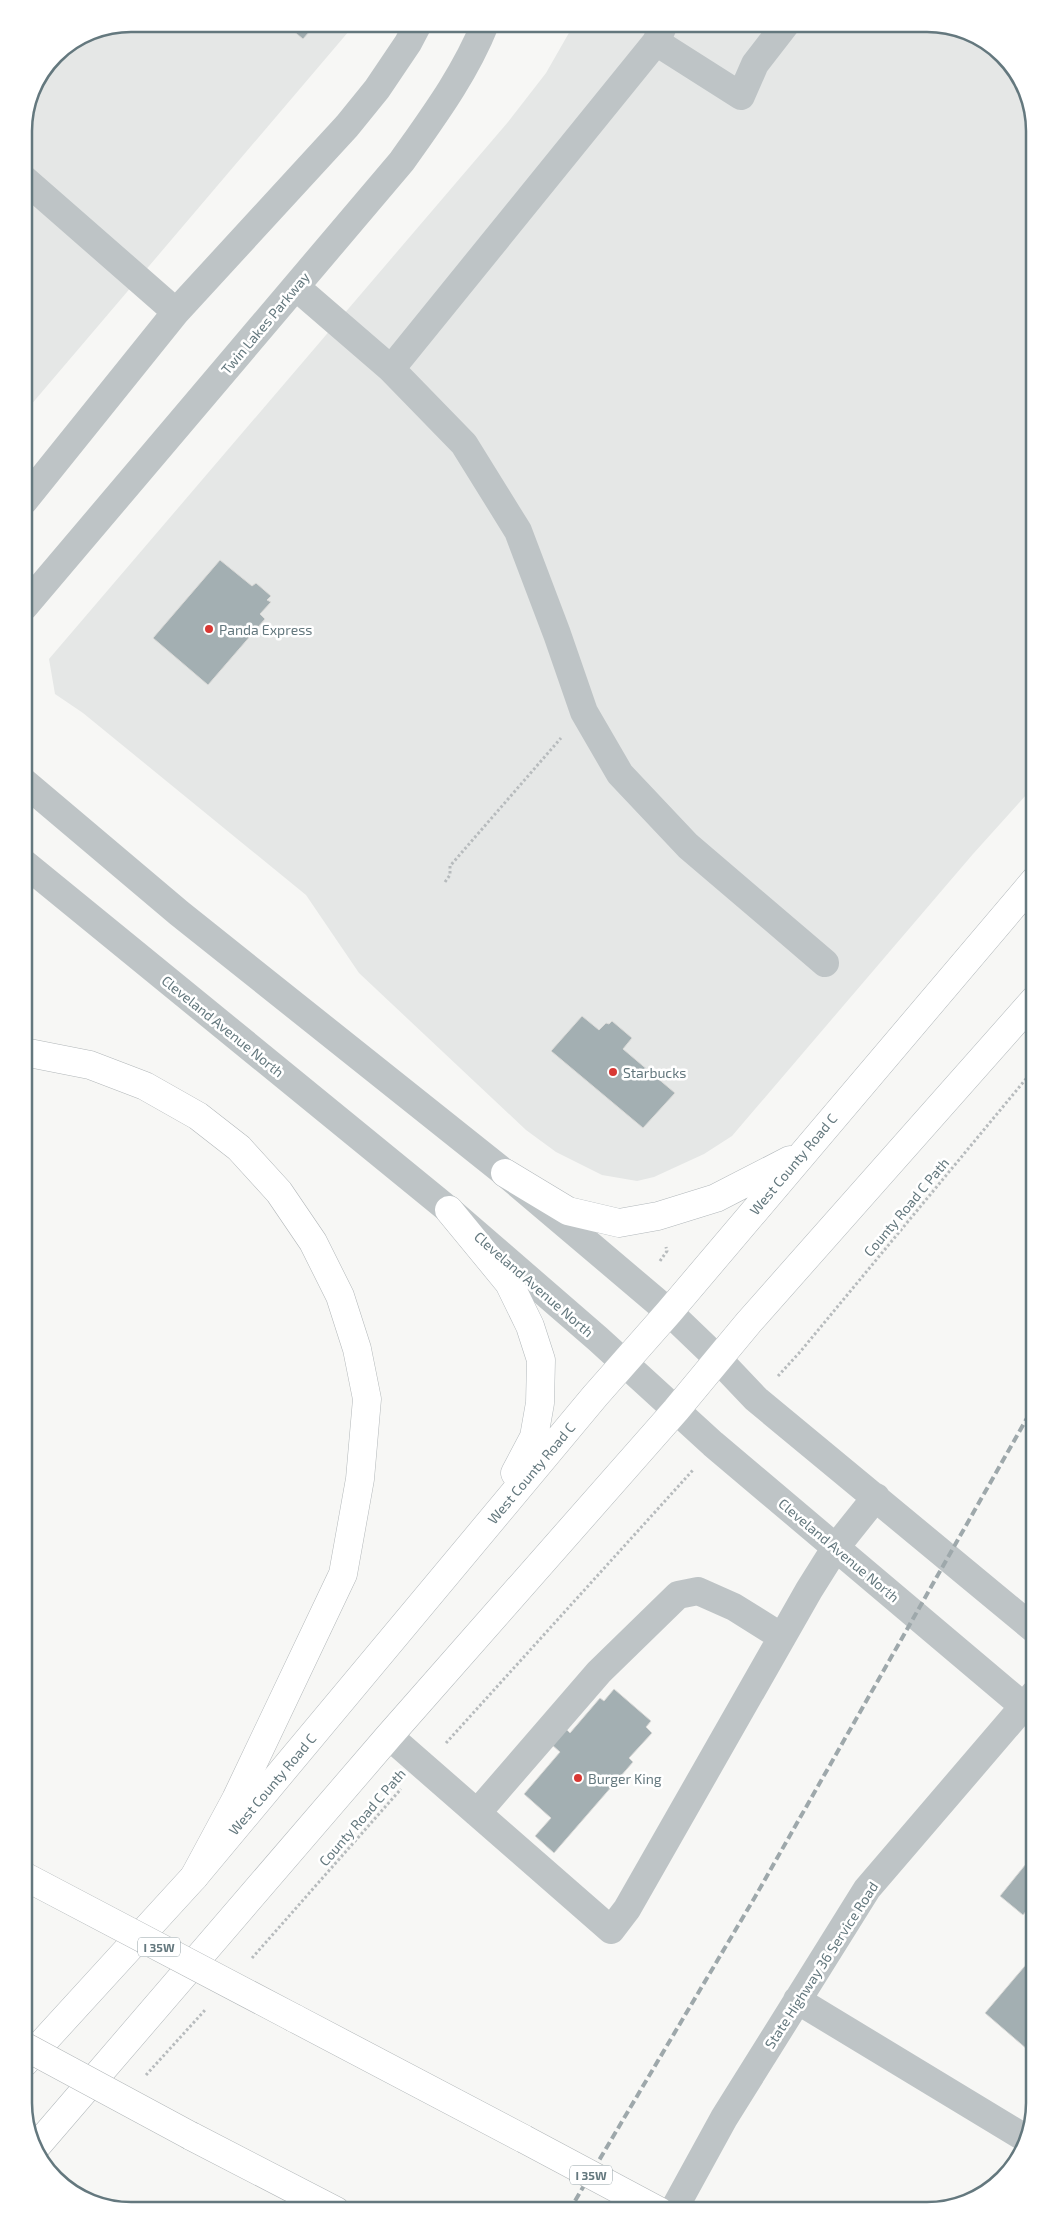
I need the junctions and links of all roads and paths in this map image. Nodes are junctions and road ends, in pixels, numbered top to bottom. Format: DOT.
graph roads {
  1 [pos="413,33"];
  2 [pos="481,33"];
  3 [pos="660,33"];
  4 [pos="779,33"];
  5 [pos="33,187"];
  6 [pos="296,287"];
  7 [pos="176,312"];
  8 [pos="392,369"];
  9 [pos="33,490"];
  10 [pos="33,597"];
  11 [pos="562,737"];
  12 [pos="33,789"];
  13 [pos="33,871"];
  14 [pos="444,882"];
  15 [pos="1026,891"];
  16 [pos="825,964"];
  17 [pos="1026,1010"];
  18 [pos="33,1054"];
  19 [pos="1026,1079"];
  20 [pos="800,1155"];
  21 [pos="505,1173"];
  22 [pos="449,1210"];
  23 [pos="663,1240"];
  24 [pos="658,1264"];
  25 [pos="669,1312"];
  26 [pos="718,1359"];
  27 [pos="794,1359"];
  28 [pos="624,1364"];
  29 [pos="676,1410"];
  30 [pos="688,1477"];
  31 [pos="876,1497"];
  32 [pos="488,1523"];
  33 [pos="836,1547"];
  34 [pos="1026,1622"];
  35 [pos="782,1637"];
  36 [pos="1026,1701"];
  37 [pos="1026,1711"];
  38 [pos="388,1736"];
  39 [pos="422,1765"];
  40 [pos="477,1813"];
  41 [pos="194,1877"];
  42 [pos="32,1880"];
  43 [pos="250,1960"];
  44 [pos="798,2000"];
  45 [pos="210,2004"];
  46 [pos="32,2050"];
  47 [pos="32,2054"];
  48 [pos="144,2078"];
  49 [pos="1021,2136"];
  50 [pos="40,2142"];
  51 [pos="319,2202"];
  52 [pos="642,2202"];
  53 [pos="678,2202"];
  1 -- 7 [label="street"];
  2 -- 6 [label="street, Twin Lakes Parkway"];
  3 -- 4 [label="street"];
  3 -- 8 [label="street"];
  5 -- 7 [label="street"];
  6 -- 8 [label="street"];
  6 -- 10 [label="street, Twin Lakes Parkway"];
  7 -- 9 [label="street"];
  8 -- 16 [label="street"];
  11 -- 14 [label="path"];
  12 -- 21 [label="street"];
  13 -- 22 [label="street, Cleveland Avenue North"];
  15 -- 20 [label="main road, West County Road C"];
  17 -- 26 [label="main road"];
  18 -- 41 [label="main road"];
  19 -- 27 [label="path, County Road C Path"];
  20 -- 21 [label="main road"];
  20 -- 25 [label="main road, West County Road C"];
  21 -- 25 [label="street"];
  22 -- 28 [label="street, Cleveland Avenue North"];
  22 -- 32 [label="main road"];
  23 -- 24 [label="path"];
  25 -- 26 [label="street"];
  25 -- 28 [label="main road, West County Road C"];
  26 -- 29 [label="main road"];
  26 -- 31 [label="street"];
  28 -- 29 [label="street, Cleveland Avenue North"];
  28 -- 32 [label="main road, West County Road C"];
  29 -- 33 [label="street, Cleveland Avenue North"];
  29 -- 38 [label="main road"];
  30 -- 39 [label="path, County Road C Path"];
  31 -- 33 [label="street"];
  31 -- 34 [label="street"];
  32 -- 41 [label="main road, West County Road C"];
  33 -- 35 [label="street"];
  33 -- 36 [label="street, Cleveland Avenue North"];
  35 -- 40 [label="street"];
  35 -- 40 [label="street"];
  37 -- 44 [label="street, State Highway 36 Service Road"];
  38 -- 39 [label="street"];
  38 -- 50 [label="main road"];
  39 -- 40 [label="street"];
  39 -- 43 [label="path, County Road C Path"];
  41 -- 47 [label="main road, West County Road C"];
  42 -- 52 [label="main road, I 35W, bridge"];
  44 -- 49 [label="street"];
  44 -- 53 [label="street, State Highway 36 Service Road"];
  45 -- 48 [label="path"];
  46 -- 51 [label="main road, bridge"];
}
